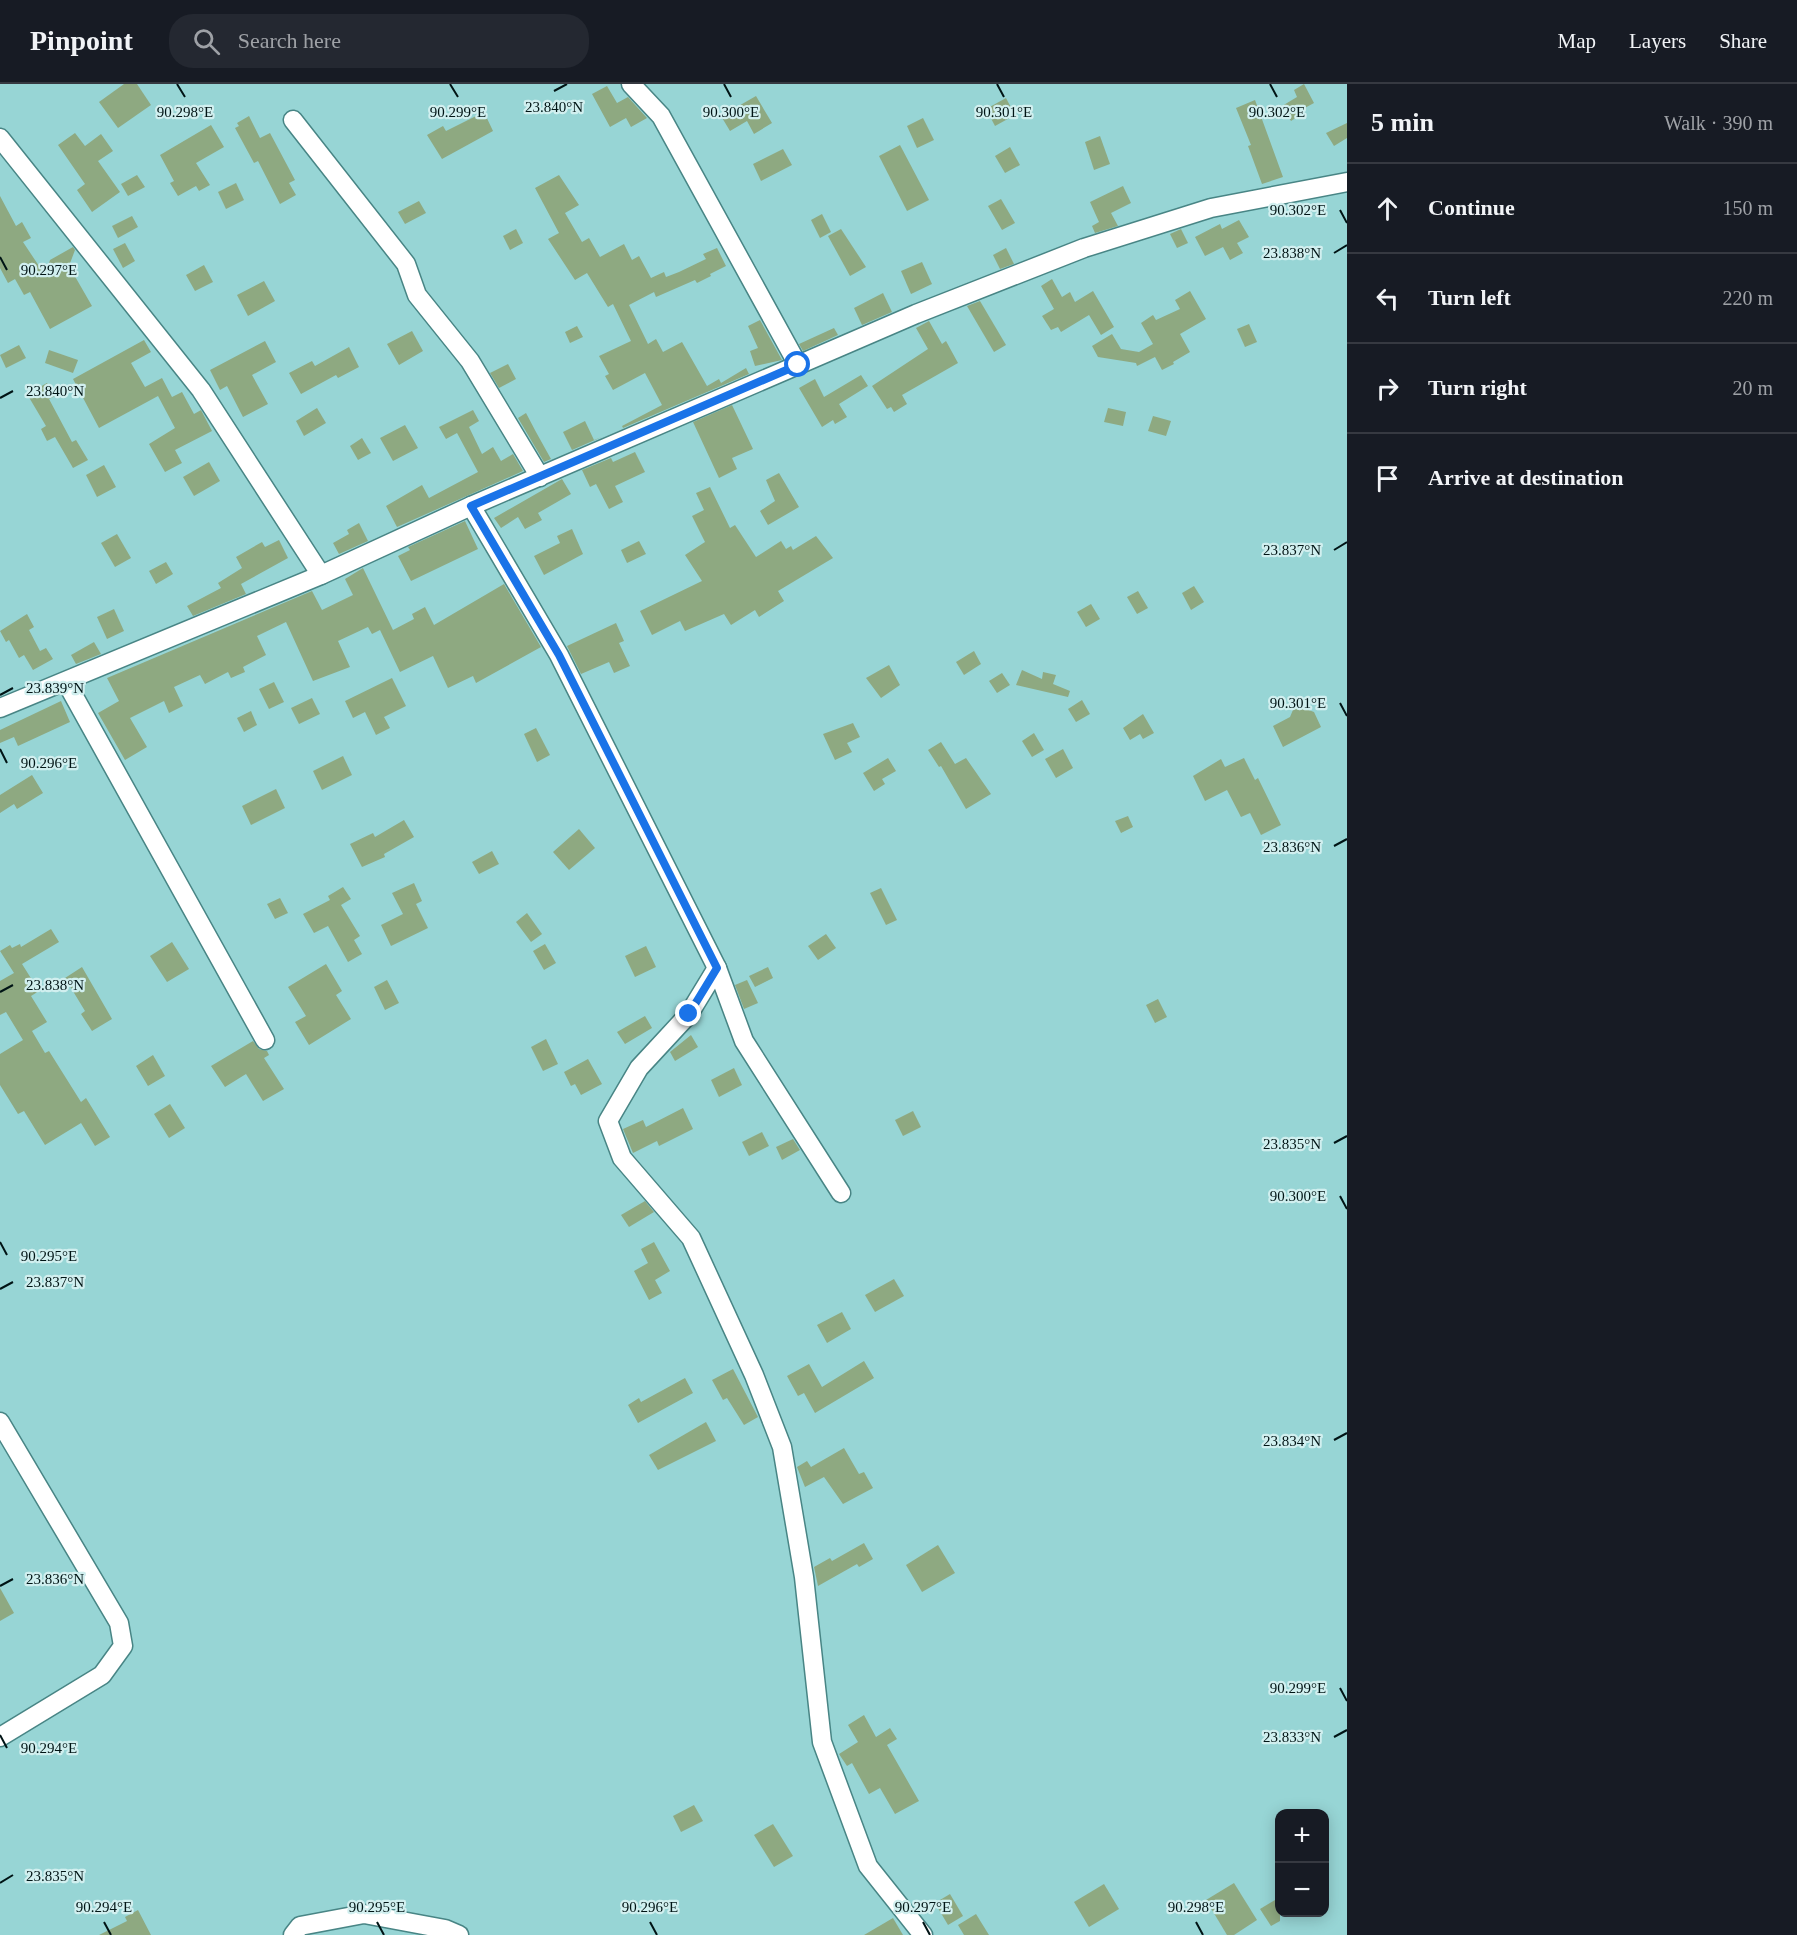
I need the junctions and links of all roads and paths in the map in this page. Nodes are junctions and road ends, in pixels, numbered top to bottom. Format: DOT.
graph roads {
  1 [pos="631,84"];
  2 [pos="292,120"];
  3 [pos="0,138"];
  4 [pos="1347,182"];
  5 [pos="798,365"];
  6 [pos="540,477"];
  7 [pos="471,506"];
  8 [pos="321,575"];
  9 [pos="66,682"];
  10 [pos="0,708"];
  11 [pos="717,968"];
  12 [pos="265,1040"];
  13 [pos="841,1193"];
  14 [pos="0,1422"];
  15 [pos="0,1737"];
  16 [pos="293,1935"];
  17 [pos="459,1935"];
  18 [pos="923,1935"];
  1 -- 5 [label="street"];
  2 -- 6 [label="street"];
  3 -- 8 [label="street"];
  4 -- 5 [label="street"];
  5 -- 6 [label="street"];
  6 -- 7 [label="street"];
  7 -- 8 [label="street"];
  7 -- 11 [label="street"];
  8 -- 9 [label="street"];
  9 -- 10 [label="street"];
  9 -- 12 [label="street"];
  11 -- 13 [label="street"];
  11 -- 18 [label="street"];
  14 -- 15 [label="street"];
  16 -- 17 [label="street"];
}
